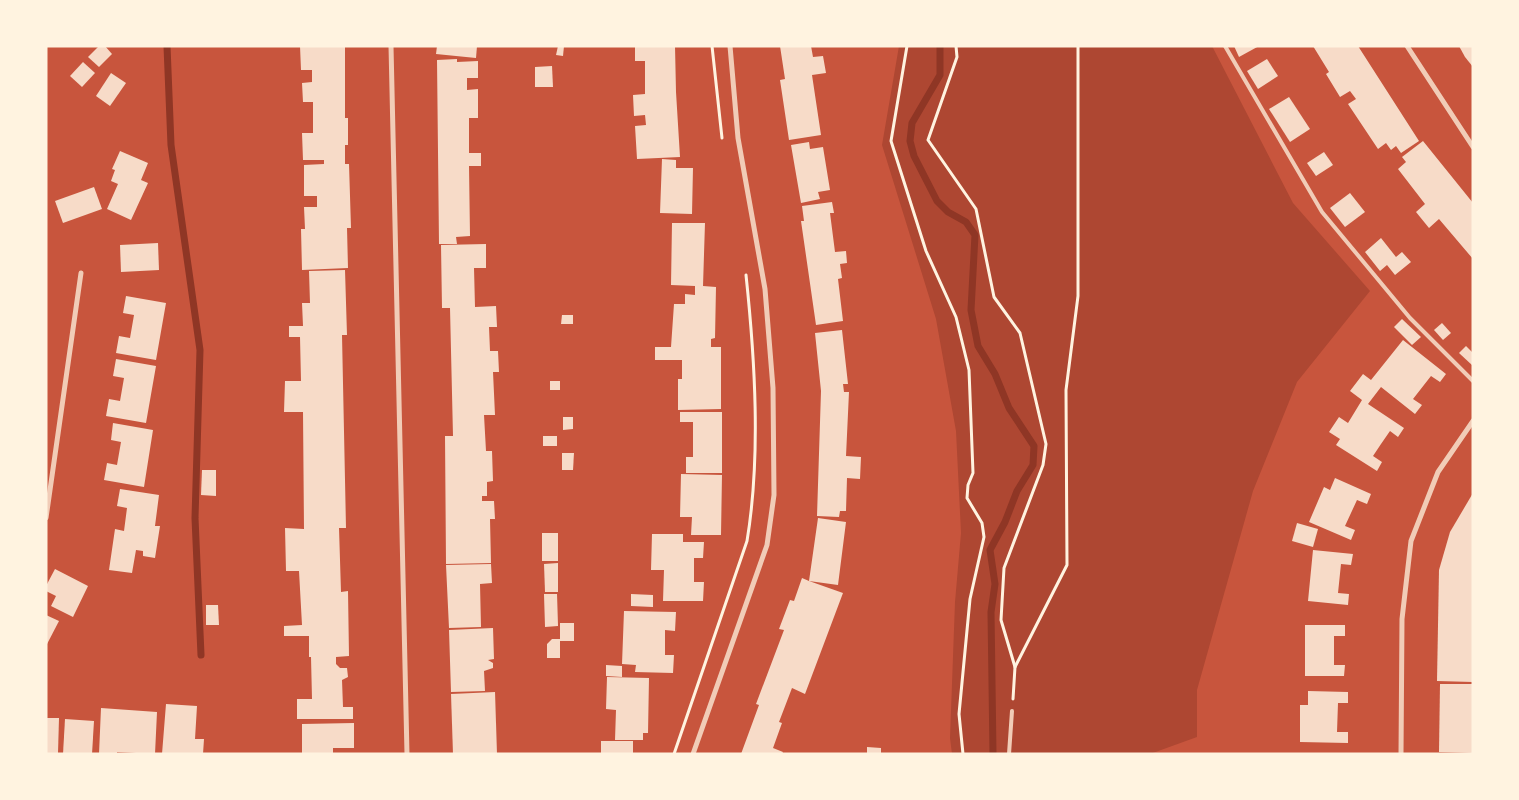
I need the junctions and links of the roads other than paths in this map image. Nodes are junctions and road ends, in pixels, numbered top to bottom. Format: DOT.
graph roads {
  1 [pos="391,46"];
  2 [pos="730,46"];
  3 [pos="1225,46"];
  4 [pos="1407,46"];
  5 [pos="1473,147"];
  6 [pos="81,273"];
  7 [pos="1473,381"];
  8 [pos="1473,421"];
  9 [pos="46,518"];
  10 [pos="1012,711"];
  11 [pos="407,754"];
  12 [pos="693,754"];
  13 [pos="1009,754"];
  14 [pos="1402,754"];
  1 -- 11 [label="street"];
  2 -- 12 [label="street"];
  3 -- 7 [label="lane"];
  4 -- 5 [label="street"];
  6 -- 9 [label="street"];
  8 -- 14 [label="street"];
  10 -- 13 [label="lane"];
}
